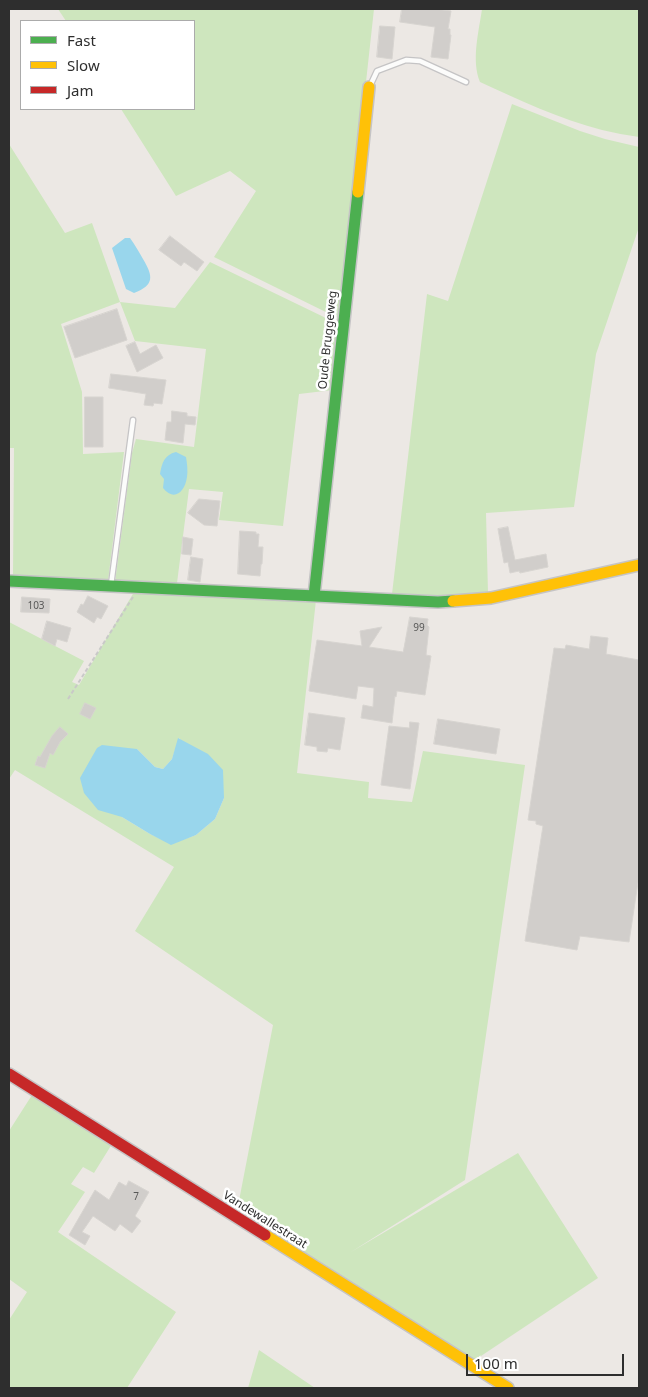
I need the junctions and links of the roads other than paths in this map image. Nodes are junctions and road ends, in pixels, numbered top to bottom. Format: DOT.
graph roads {
  1 [pos="466,82"];
  2 [pos="369,87"];
  3 [pos="133,420"];
  4 [pos="639,566"];
  5 [pos="9,581"];
  6 [pos="111,585"];
  7 [pos="314,596"];
  8 [pos="9,1074"];
  9 [pos="508,1388"];
  1 -- 2 [label="lane"];
  2 -- 7 [label="street, Oude Bruggeweg"];
  3 -- 6 [label="lane"];
  4 -- 7 [label="street"];
  5 -- 6 [label="street"];
  6 -- 7 [label="street"];
  8 -- 9 [label="street, Vandewallestraat"];
}
